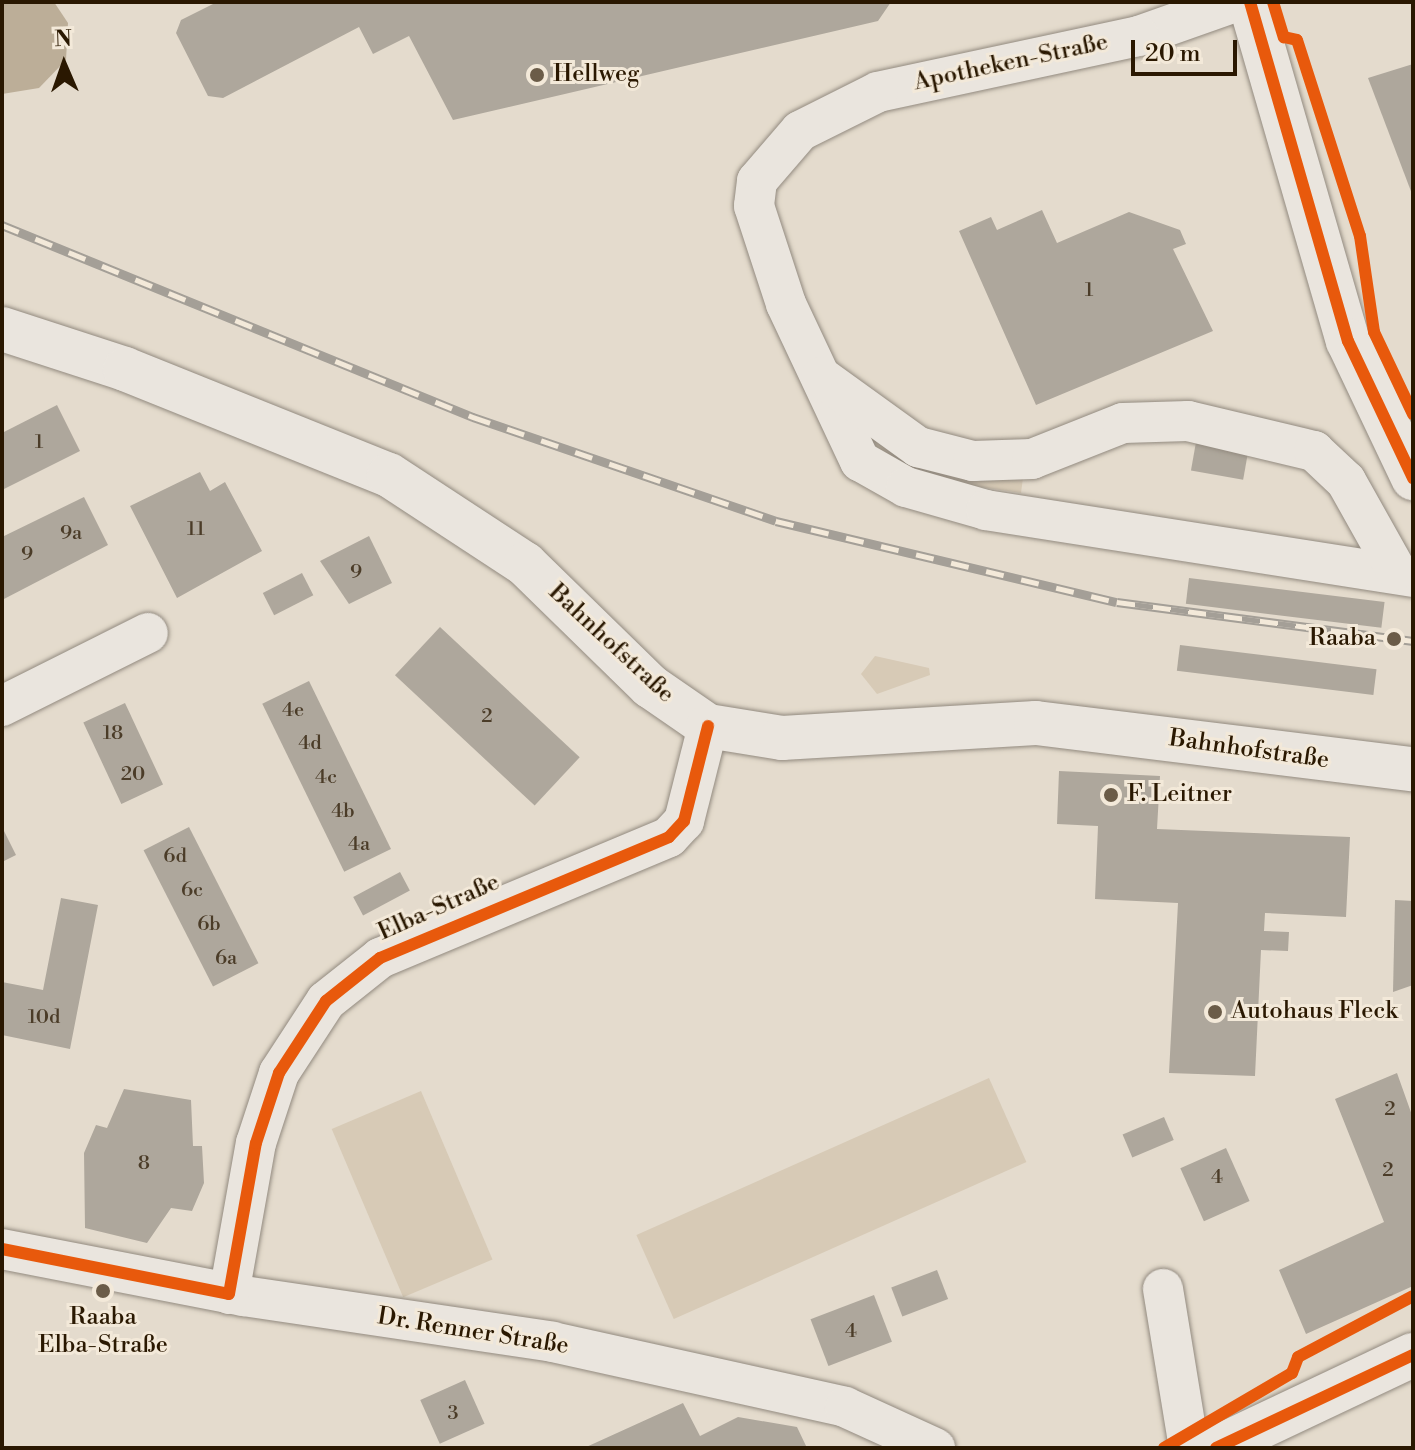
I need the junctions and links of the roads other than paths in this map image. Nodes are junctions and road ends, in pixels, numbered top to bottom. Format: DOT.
graph roads {
  1 [pos="1235,2"];
  2 [pos="1250,2"];
  3 [pos="2,329"];
  4 [pos="815,372"];
  5 [pos="1032,459"];
  6 [pos="1413,478"];
  7 [pos="1031,518"];
  8 [pos="1405,574"];
  9 [pos="148,633"];
  10 [pos="2,706"];
  11 [pos="708,726"];
  12 [pos="1413,769"];
  13 [pos="2,1249"];
  14 [pos="1163,1289"];
  15 [pos="229,1294"];
  16 [pos="1413,1355"];
  17 [pos="1266,1437"];
  18 [pos="935,1448"];
  19 [pos="1189,1448"];
  20 [pos="1216,1448"];
  1 -- 4 [label="street, Apotheken-Straße"];
  2 -- 6 [label="street"];
  3 -- 11 [label="street, Bahnhofstraße"];
  4 -- 5 [label="street"];
  4 -- 7 [label="street, Apotheken-Straße"];
  5 -- 7 [label="street"];
  5 -- 8 [label="street"];
  7 -- 8 [label="street, Apotheken-Straße"];
  9 -- 10 [label="street"];
  11 -- 12 [label="street, Bahnhofstraße"];
  11 -- 15 [label="street, Elba-Straße"];
  13 -- 15 [label="street, Dr. Renner Straße"];
  14 -- 19 [label="street"];
  15 -- 18 [label="street, Dr. Renner Straße"];
  16 -- 17 [label="street"];
  17 -- 20 [label="street"];
}
